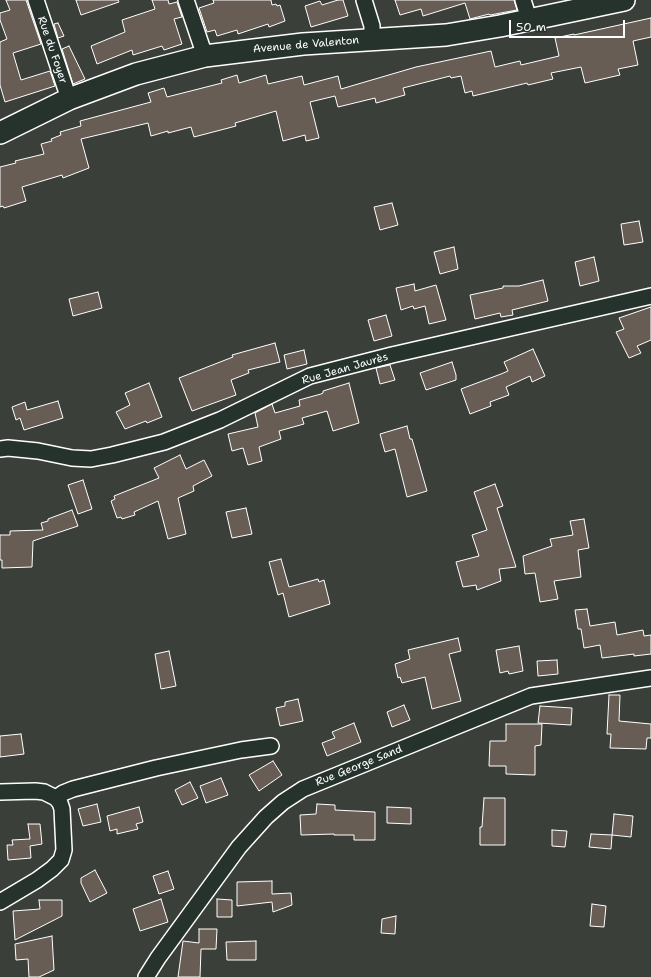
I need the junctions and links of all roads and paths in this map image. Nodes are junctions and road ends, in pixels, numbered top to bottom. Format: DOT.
graph roads {
  1 [pos="36,0"];
  2 [pos="186,0"];
  3 [pos="364,0"];
  4 [pos="624,0"];
  5 [pos="526,10"];
  6 [pos="372,39"];
  7 [pos="205,56"];
  8 [pos="69,99"];
  9 [pos="0,133"];
  10 [pos="651,296"];
  11 [pos="0,449"];
  12 [pos="651,678"];
  13 [pos="271,746"];
  14 [pos="0,792"];
  15 [pos="56,798"];
  16 [pos="0,902"];
  17 [pos="146,977"];
  1 -- 8 [label="street, Rue du Foyer"];
  2 -- 7 [label="street"];
  3 -- 6 [label="street"];
  4 -- 5 [label="street, Avenue de Valenton"];
  5 -- 6 [label="street, Avenue de Valenton"];
  6 -- 7 [label="street, Avenue de Valenton"];
  7 -- 8 [label="street, Avenue de Valenton"];
  8 -- 9 [label="street, Avenue de Valenton"];
  10 -- 11 [label="street, Rue Jean Jaurès"];
  12 -- 17 [label="street, Rue George Sand"];
  13 -- 15 [label="street"];
  14 -- 15 [label="street"];
  15 -- 16 [label="street"];
}
